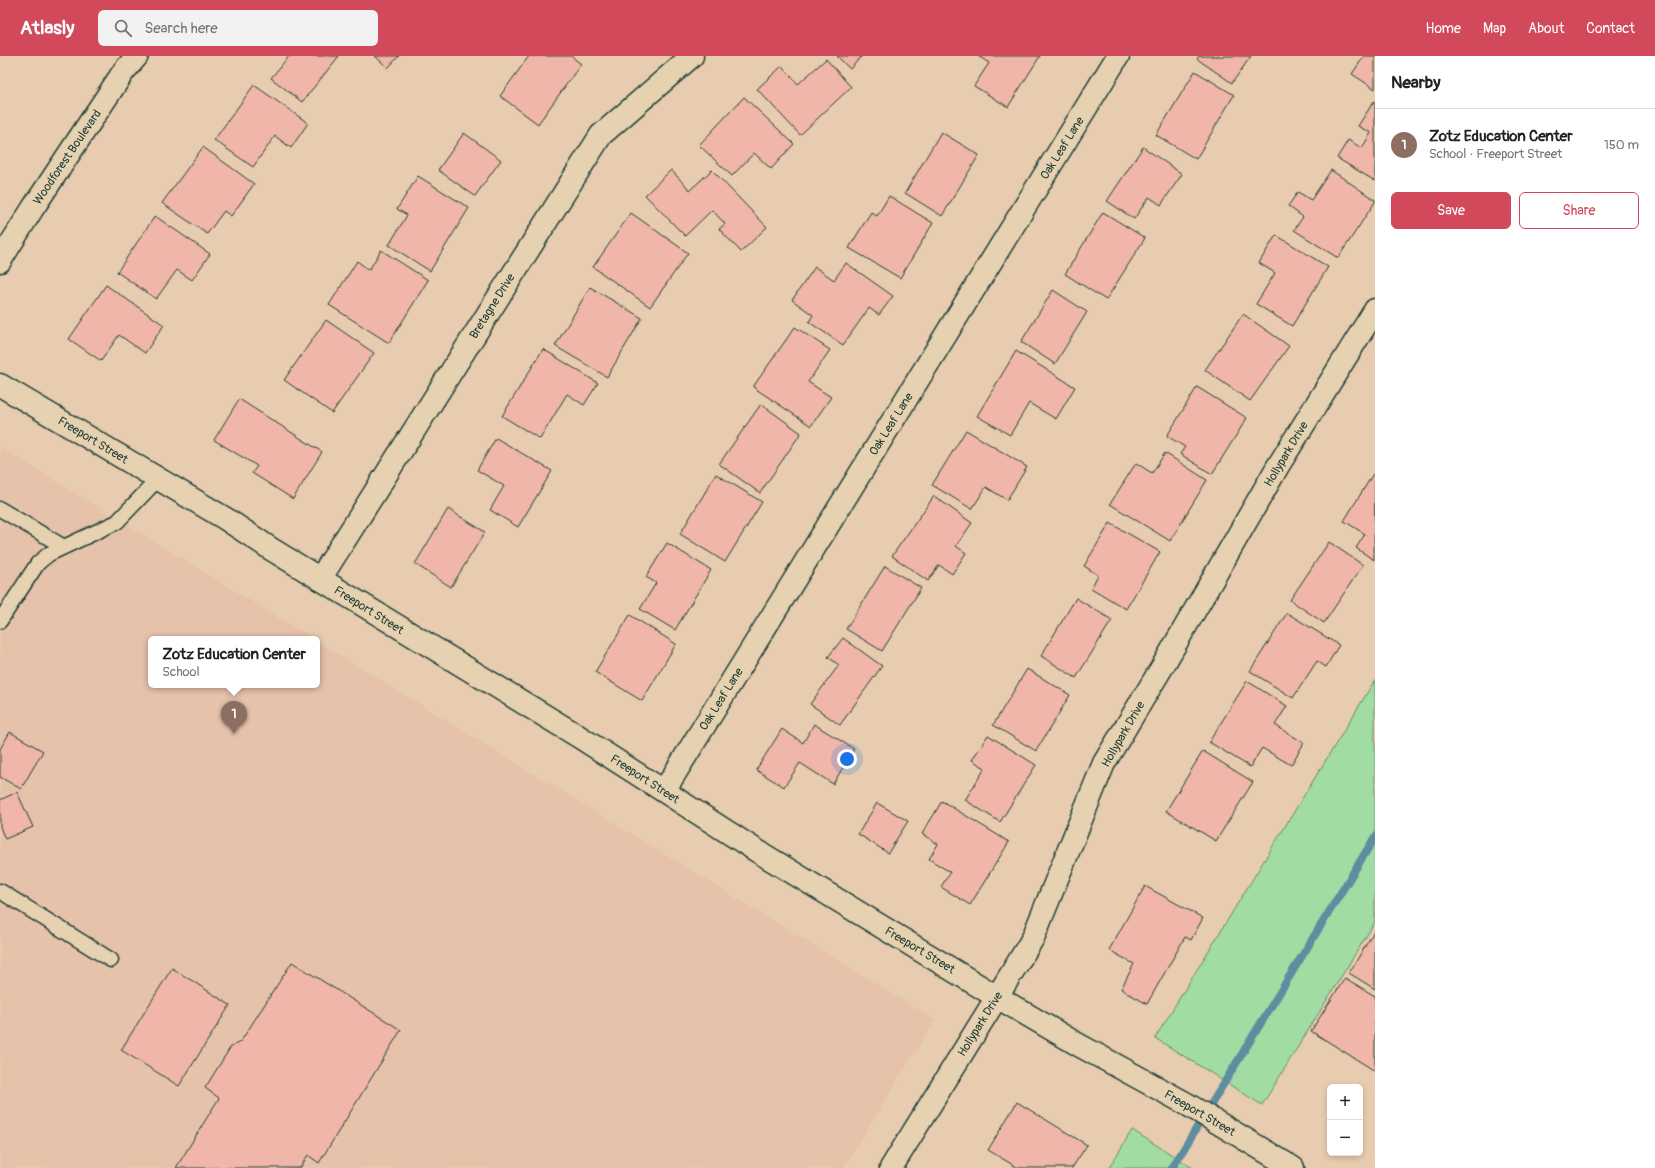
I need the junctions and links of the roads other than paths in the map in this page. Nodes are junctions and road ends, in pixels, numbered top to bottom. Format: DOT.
graph roads {
  1 [pos="137,56"];
  2 [pos="692,56"];
  3 [pos="1118,56"];
  4 [pos="0,261"];
  5 [pos="1375,310"];
  6 [pos="0,385"];
  7 [pos="158,479"];
  8 [pos="0,509"];
  9 [pos="64,547"];
  10 [pos="320,579"];
  11 [pos="0,621"];
  12 [pos="664,792"];
  13 [pos="0,891"];
  14 [pos="111,960"];
  15 [pos="997,997"];
  16 [pos="891,1168"];
  17 [pos="1293,1168"];
  1 -- 4 [label="street, Woodforest Boulevard"];
  2 -- 10 [label="street, Bretagne Drive"];
  3 -- 12 [label="street, Oak Leaf Lane"];
  5 -- 15 [label="street, Hollypark Drive"];
  6 -- 7 [label="street, Freeport Street"];
  7 -- 9 [label="lane"];
  7 -- 10 [label="street, Freeport Street"];
  8 -- 9 [label="lane"];
  9 -- 11 [label="lane"];
  10 -- 12 [label="street, Freeport Street"];
  12 -- 15 [label="street, Freeport Street"];
  13 -- 14 [label="lane"];
  15 -- 16 [label="street, Hollypark Drive"];
  15 -- 17 [label="street, Freeport Street"];
}
